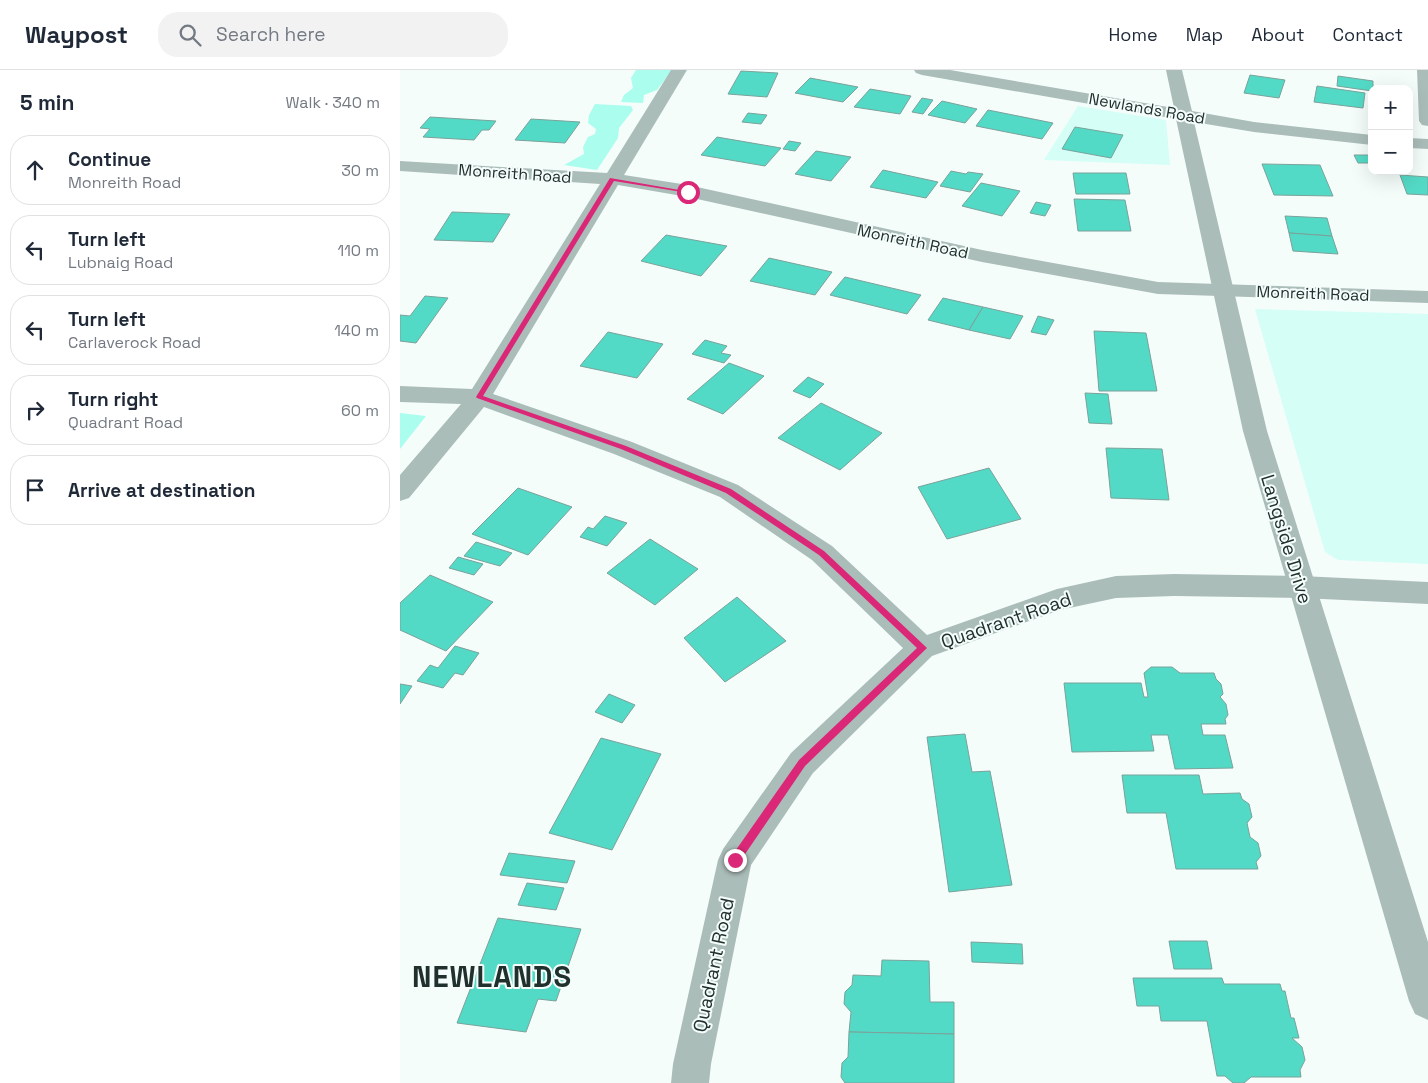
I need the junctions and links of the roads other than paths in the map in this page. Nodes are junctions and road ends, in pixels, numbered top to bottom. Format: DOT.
graph roads {
  1 [pos="679,70"];
  2 [pos="922,70"];
  3 [pos="1174,70"];
  4 [pos="1425,70"];
  5 [pos="1184,115"];
  6 [pos="1428,121"];
  7 [pos="1368,140"];
  8 [pos="1413,143"];
  9 [pos="1428,144"];
  10 [pos="400,166"];
  11 [pos="612,179"];
  12 [pos="1224,291"];
  13 [pos="1428,297"];
  14 [pos="400,394"];
  15 [pos="479,397"];
  16 [pos="400,492"];
  17 [pos="1301,587"];
  18 [pos="1428,594"];
  19 [pos="922,648"];
  20 [pos="1428,1001"];
  21 [pos="690,1083"];
  1 -- 11 [label="street"];
  2 -- 5 [label="street, Newlands Road"];
  3 -- 5 [label="street, Langside Drive"];
  4 -- 6 [label="street"];
  5 -- 7 [label="street, Newlands Road"];
  5 -- 12 [label="street, Langside Drive"];
  8 -- 9 [label="street"];
  10 -- 11 [label="street, Monreith Road"];
  11 -- 12 [label="street, Monreith Road"];
  11 -- 15 [label="street"];
  12 -- 13 [label="street, Monreith Road"];
  12 -- 17 [label="street, Langside Drive"];
  14 -- 15 [label="street"];
  15 -- 16 [label="street"];
  15 -- 19 [label="street"];
  17 -- 18 [label="street, Quadrant Road"];
  17 -- 19 [label="street, Quadrant Road"];
  17 -- 20 [label="street, Langside Drive"];
  19 -- 21 [label="street, Quadrant Road"];
}
